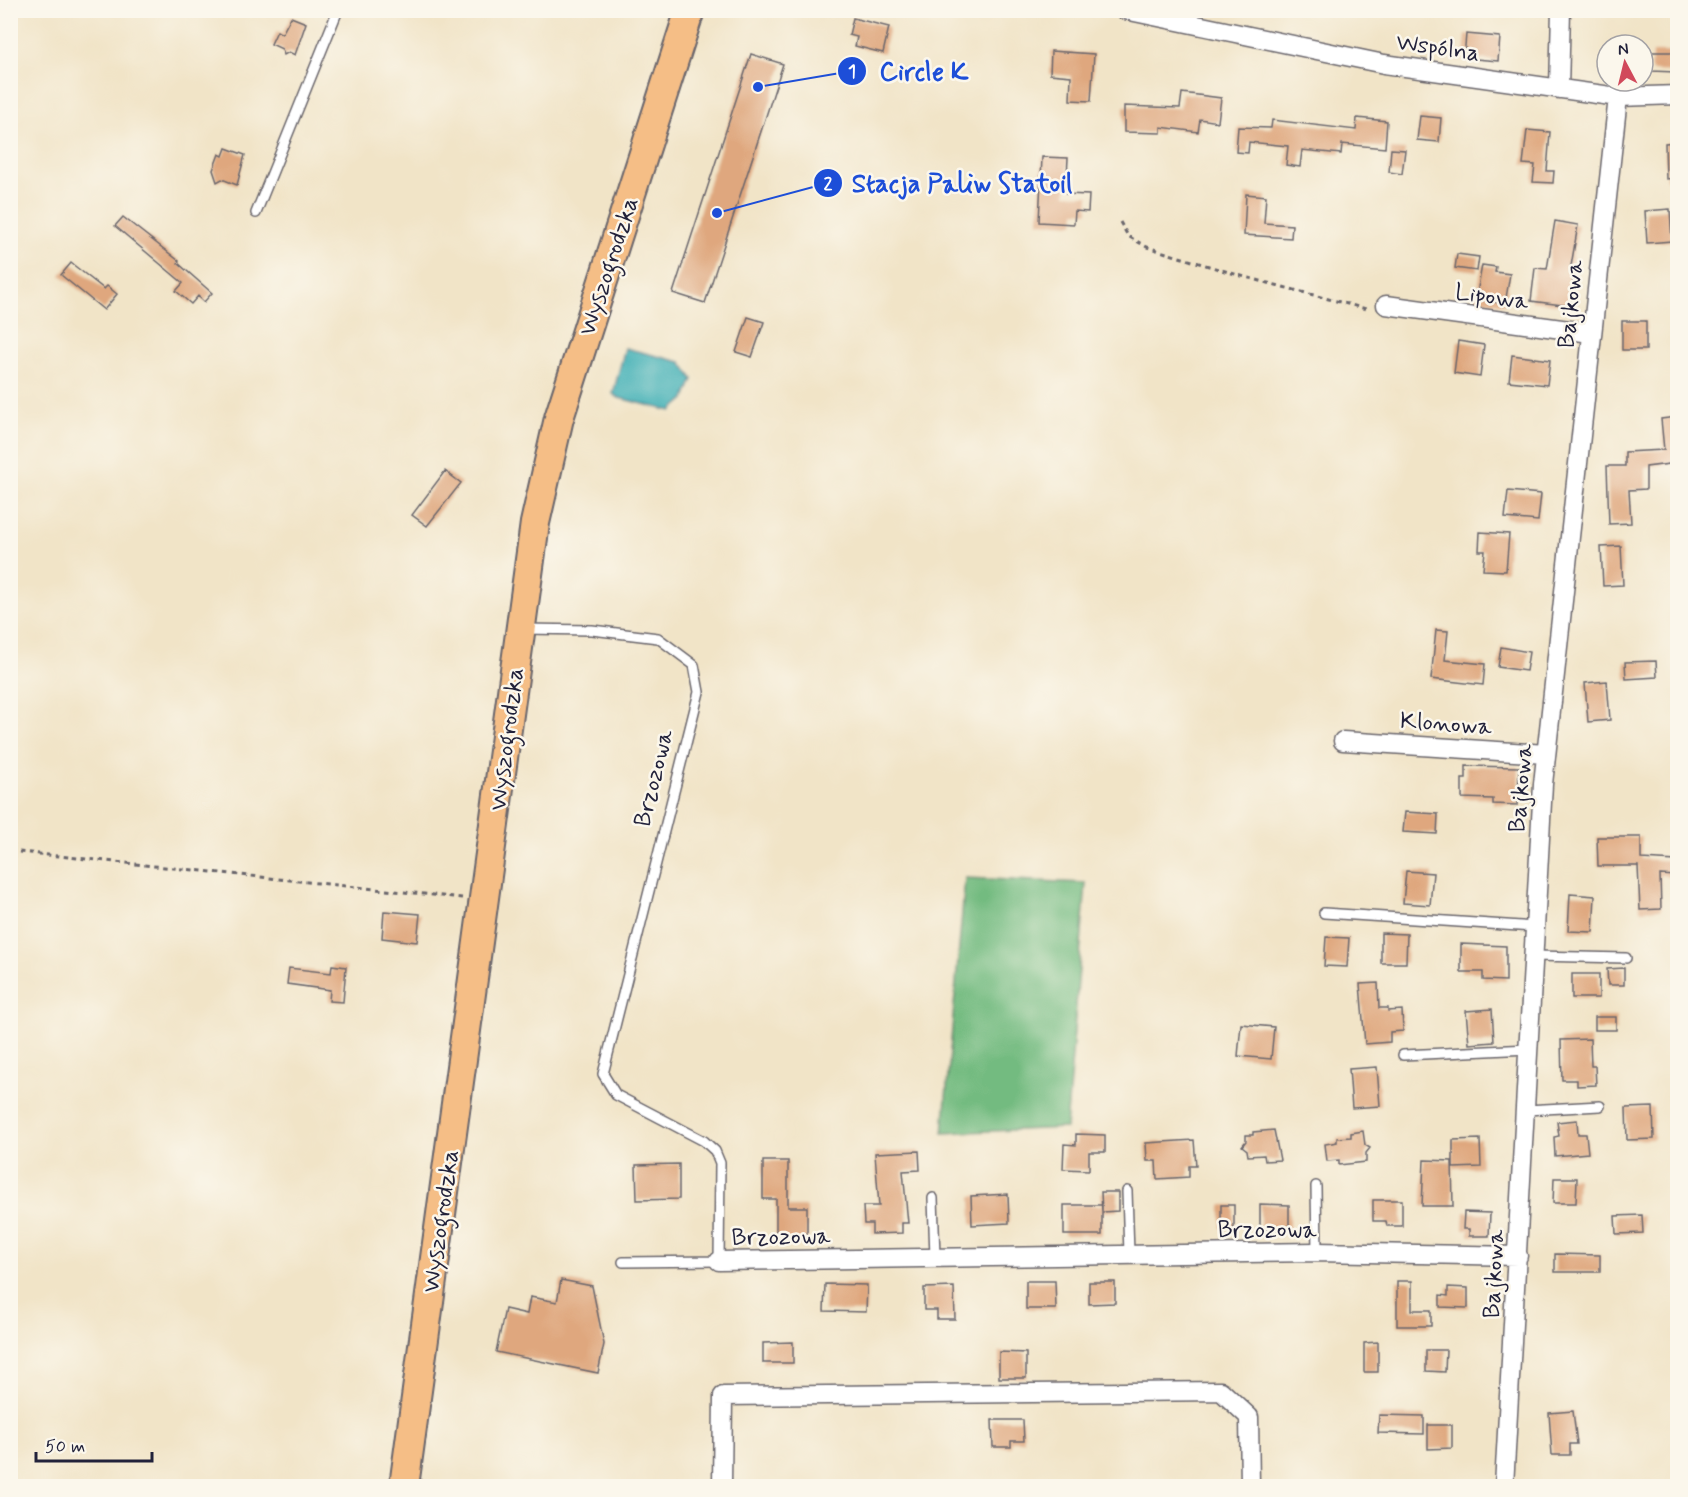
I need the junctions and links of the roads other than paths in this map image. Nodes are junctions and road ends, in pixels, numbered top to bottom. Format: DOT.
graph roads {
  1 [pos="338,10"];
  2 [pos="690,10"];
  3 [pos="1125,10"];
  4 [pos="1561,10"];
  5 [pos="1559,89"];
  6 [pos="1677,95"];
  7 [pos="1617,97"];
  8 [pos="256,213"];
  9 [pos="1386,305"];
  10 [pos="1591,333"];
  11 [pos="520,629"];
  12 [pos="1342,741"];
  13 [pos="1546,754"];
  14 [pos="1324,913"];
  15 [pos="1535,927"];
  16 [pos="1534,956"];
  17 [pos="1626,957"];
  18 [pos="1529,1049"];
  19 [pos="1403,1055"];
  20 [pos="1600,1106"];
  21 [pos="1526,1110"];
  22 [pos="1316,1186"];
  23 [pos="1127,1191"];
  24 [pos="933,1198"];
  25 [pos="1317,1252"];
  26 [pos="1129,1254"];
  27 [pos="1518,1256"];
  28 [pos="935,1257"];
  29 [pos="719,1261"];
  30 [pos="623,1262"];
  31 [pos="404,1486"];
  32 [pos="722,1486"];
  33 [pos="1250,1486"];
  34 [pos="1504,1486"];
  1 -- 8 [label="lane"];
  2 -- 11 [label="main road, Wyszogrodzka"];
  3 -- 5 [label="street, Wspólna"];
  4 -- 5 [label="street"];
  5 -- 7 [label="street, Wspólna"];
  6 -- 7 [label="street, Wspólna"];
  7 -- 10 [label="street, Bajkowa"];
  9 -- 10 [label="street, Lipowa"];
  10 -- 13 [label="street, Bajkowa"];
  11 -- 29 [label="lane, Brzozowa"];
  11 -- 31 [label="main road, Wyszogrodzka"];
  12 -- 13 [label="street, Klonowa"];
  13 -- 15 [label="street, Bajkowa"];
  14 -- 15 [label="lane"];
  15 -- 16 [label="street, Bajkowa"];
  16 -- 17 [label="lane"];
  16 -- 18 [label="street, Bajkowa"];
  18 -- 19 [label="lane"];
  18 -- 21 [label="street, Bajkowa"];
  20 -- 21 [label="lane"];
  21 -- 27 [label="street, Bajkowa"];
  22 -- 25 [label="lane"];
  23 -- 26 [label="lane"];
  24 -- 28 [label="lane"];
  25 -- 26 [label="street, Brzozowa"];
  25 -- 27 [label="street, Brzozowa"];
  26 -- 28 [label="street, Brzozowa"];
  27 -- 34 [label="street, Bajkowa"];
  28 -- 29 [label="street, Brzozowa"];
  29 -- 30 [label="lane"];
  32 -- 33 [label="street"];
}
